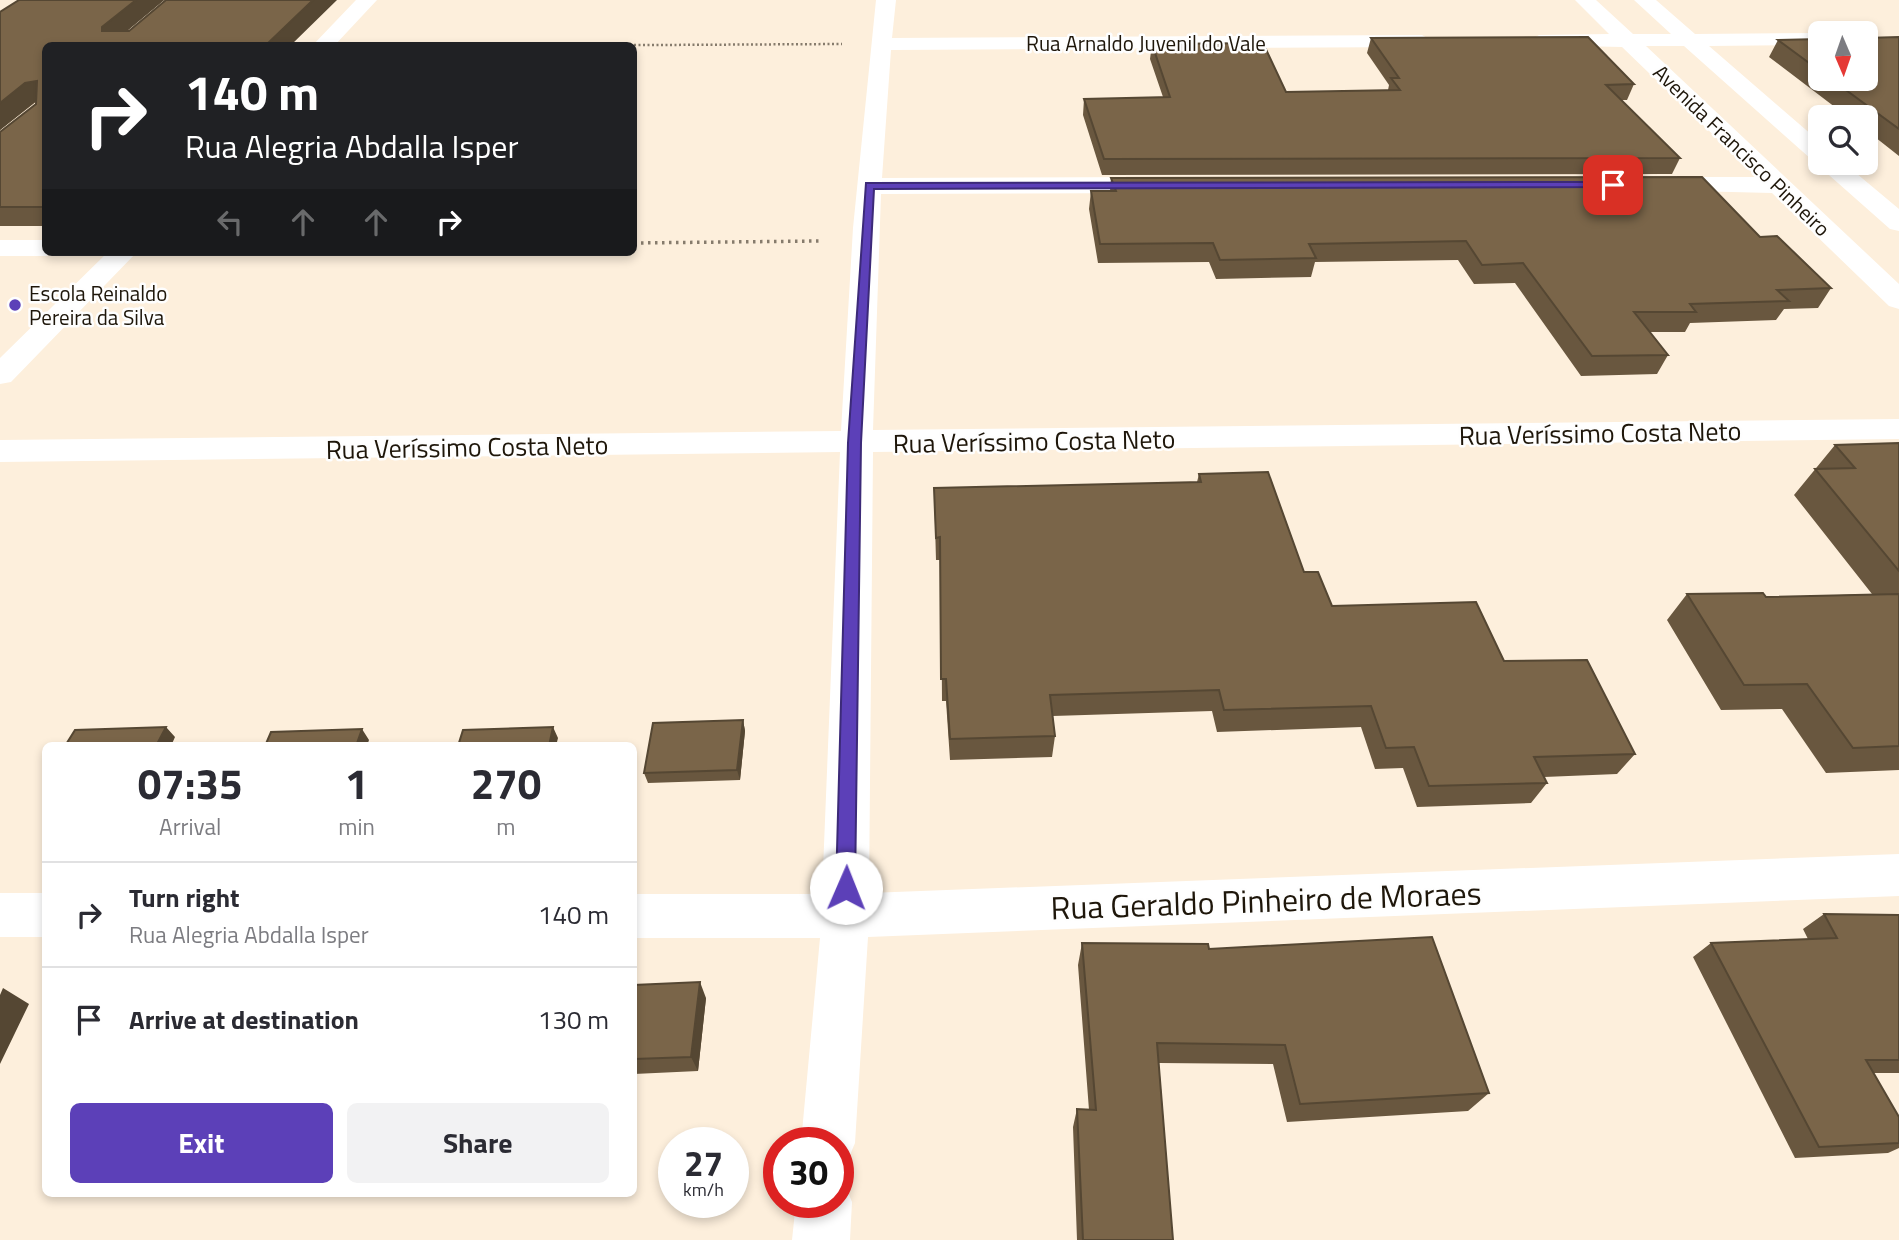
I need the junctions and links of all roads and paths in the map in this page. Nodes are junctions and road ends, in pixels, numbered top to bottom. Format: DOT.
graph roads {
  1 [pos="367,0"];
  2 [pos="886,0"];
  3 [pos="1585,0"];
  4 [pos="1644,0"];
  5 [pos="1808,39"];
  6 [pos="1627,40"];
  7 [pos="1689,40"];
  8 [pos="1447,41"];
  9 [pos="1516,41"];
  10 [pos="326,42"];
  11 [pos="881,44"];
  12 [pos="637,45"];
  13 [pos="1808,144"];
  14 [pos="1844,175"];
  15 [pos="1639,185"];
  16 [pos="1779,185"];
  17 [pos="869,186"];
  18 [pos="1191,186"];
  19 [pos="1856,186"];
  20 [pos="1888,186"];
  21 [pos="1899,223"];
  22 [pos="867,241"];
  23 [pos="637,243"];
  24 [pos="0,248"];
  25 [pos="42,248"];
  26 [pos="119,256"];
  27 [pos="1899,300"];
  28 [pos="0,375"];
  29 [pos="1899,429"];
  30 [pos="854,443"];
  31 [pos="0,452"];
  32 [pos="1899,876"];
  33 [pos="0,915"];
  34 [pos="42,915"];
  35 [pos="637,916"];
  36 [pos="845,916"];
  37 [pos="829,1127"];
  38 [pos="823,1218"];
  39 [pos="821,1240"];
  1 -- 10 [label="street"];
  2 -- 11 [label="street"];
  3 -- 6 [label="street, Avenida Francisco Pinheiro"];
  4 -- 7 [label="street, Avenida Francisco Pinheiro"];
  5 -- 7 [label="street"];
  6 -- 7 [label="street"];
  6 -- 9 [label="street"];
  6 -- 16 [label="street, Avenida Francisco Pinheiro"];
  7 -- 13 [label="street, Avenida Francisco Pinheiro"];
  8 -- 11 [label="street, Rua Arnaldo Juvenil do Vale"];
  11 -- 12 [label="path"];
  11 -- 17 [label="street"];
  14 -- 19 [label="street, Avenida Francisco Pinheiro"];
  15 -- 16 [label="street"];
  16 -- 27 [label="street, Avenida Francisco Pinheiro"];
  17 -- 18 [label="street"];
  17 -- 22 [label="street"];
  19 -- 20 [label="street"];
  19 -- 21 [label="street, Avenida Francisco Pinheiro"];
  22 -- 23 [label="path"];
  22 -- 30 [label="street"];
  24 -- 25 [label="street"];
  26 -- 28 [label="street"];
  29 -- 30 [label="street, Rua Veríssimo Costa Neto"];
  30 -- 31 [label="street, Rua Veríssimo Costa Neto"];
  30 -- 36 [label="street"];
  32 -- 36 [label="street, Rua Geraldo Pinheiro de Moraes"];
  33 -- 34 [label="street"];
  35 -- 36 [label="street, Rua Geraldo Pinheiro de Moraes"];
  36 -- 37 [label="street"];
  38 -- 39 [label="street"];
}
